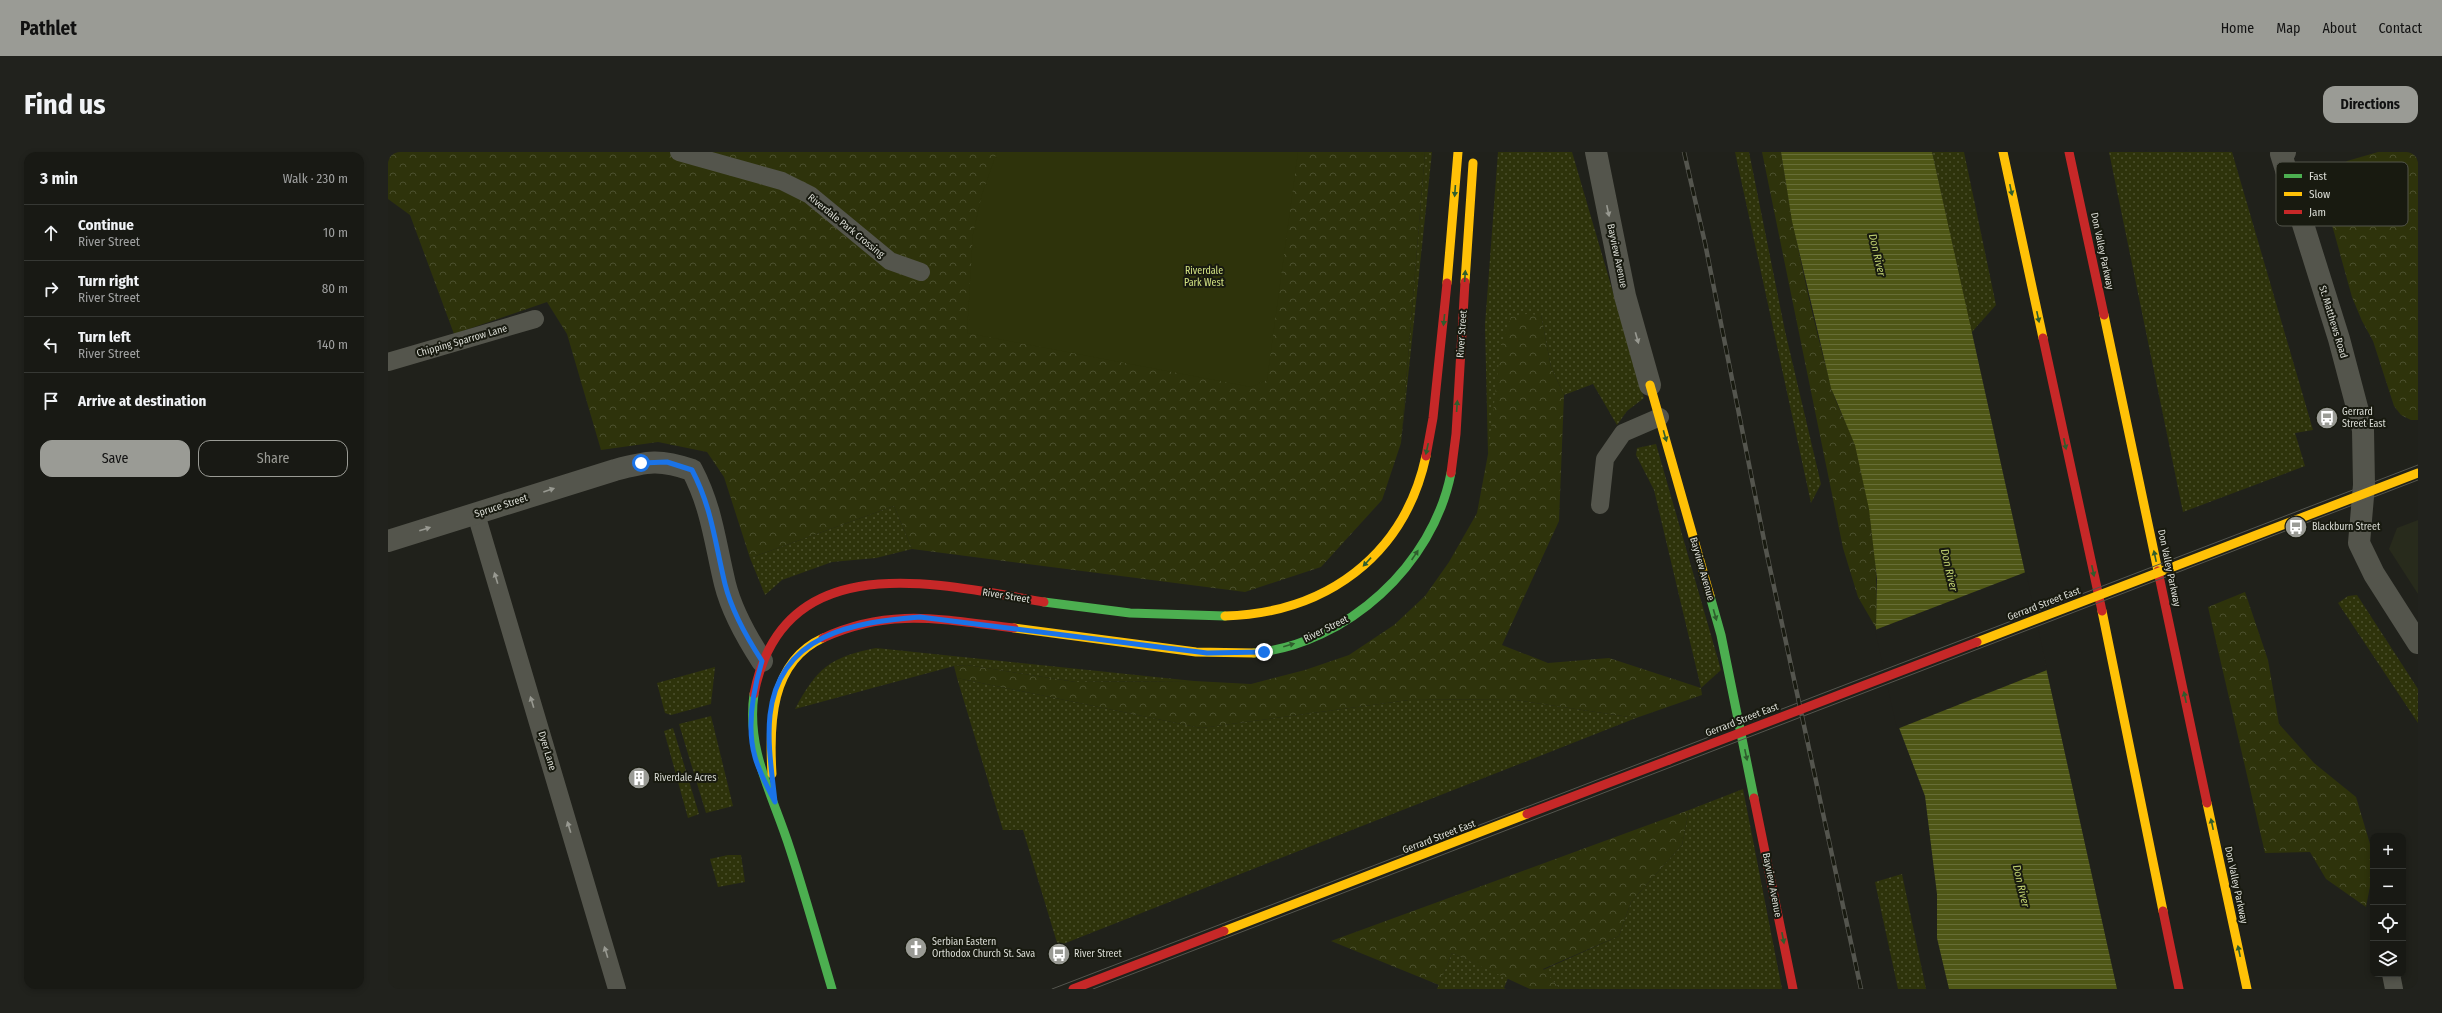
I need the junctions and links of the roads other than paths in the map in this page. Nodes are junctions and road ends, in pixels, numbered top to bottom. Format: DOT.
graph roads {
  1 [pos="679,152"];
  2 [pos="1458,152"];
  3 [pos="1473,152"];
  4 [pos="1590,152"];
  5 [pos="1596,152"];
  6 [pos="2003,152"];
  7 [pos="2069,152"];
  8 [pos="1600,173"];
  9 [pos="2305,226"];
  10 [pos="921,272"];
  11 [pos="535,319"];
  12 [pos="388,362"];
  13 [pos="1650,385"];
  14 [pos="1660,417"];
  15 [pos="2418,473"];
  16 [pos="2363,494"];
  17 [pos="1600,505"];
  18 [pos="476,514"];
  19 [pos="388,541"];
  20 [pos="2418,642"];
  21 [pos="762,661"];
  22 [pos="775,802"];
  23 [pos="2391,977"];
  24 [pos="617,989"];
  25 [pos="832,989"];
  26 [pos="1074,989"];
  27 [pos="1793,989"];
  28 [pos="2179,989"];
  29 [pos="2247,989"];
  30 [pos="2394,989"];
  1 -- 10 [label="lane, Riverdale Park Crossing"];
  2 -- 21 [label="main road, River Street, one-way"];
  22 -- 3 [label="main road, River Street, one-way"];
  4 -- 8 [label="street"];
  5 -- 8 [label="street, Bayview Avenue"];
  6 -- 28 [label="main road, one-way"];
  29 -- 7 [label="main road, Don Valley Parkway, one-way"];
  8 -- 13 [label="street, Bayview Avenue, one-way"];
  9 -- 16 [label="street, St. Matthews Road"];
  11 -- 12 [label="lane, Chipping Sparrow Lane"];
  13 -- 14 [label="main road, Bayview Avenue"];
  14 -- 17 [label="lane"];
  14 -- 27 [label="main road, Bayview Avenue, one-way"];
  15 -- 16 [label="main road, Gerrard Street East"];
  16 -- 20 [label="street"];
  16 -- 26 [label="main road, Gerrard Street East, bridge"];
  19 -- 18 [label="street, Spruce Street, one-way"];
  18 -- 21 [label="street, Spruce Street, one-way"];
  24 -- 18 [label="lane, Dyer Lane, one-way"];
  21 -- 22 [label="main road, River Street"];
  22 -- 25 [label="main road, River Street"];
  23 -- 30 [label="lane"];
}
